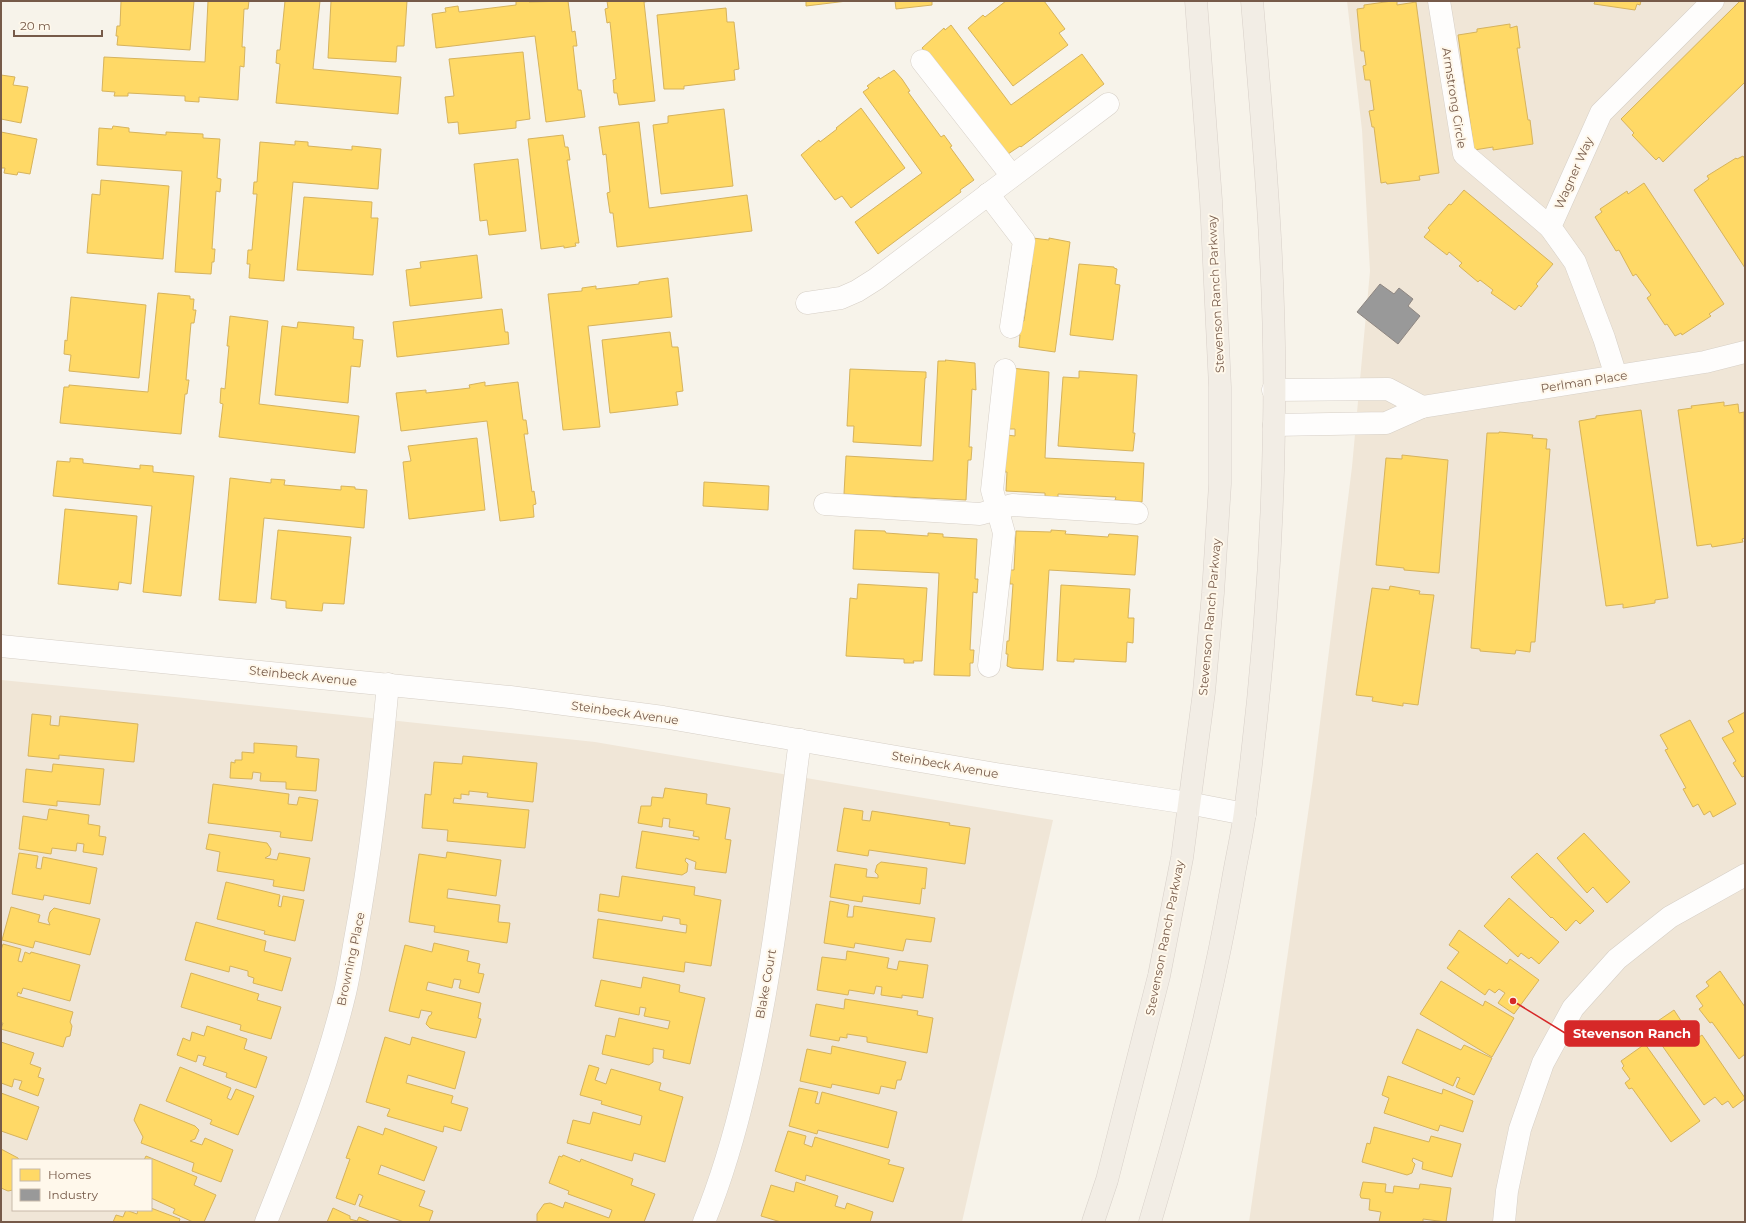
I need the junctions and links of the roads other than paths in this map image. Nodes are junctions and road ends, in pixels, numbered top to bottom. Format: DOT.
graph roads {
  1 [pos="1196,1"];
  2 [pos="1252,1"];
  3 [pos="1439,1"];
  4 [pos="1712,1"];
  5 [pos="922,61"];
  6 [pos="1108,104"];
  7 [pos="1012,176"];
  8 [pos="988,194"];
  9 [pos="1550,227"];
  10 [pos="807,303"];
  11 [pos="1011,327"];
  12 [pos="1745,352"];
  13 [pos="1005,370"];
  14 [pos="1616,376"];
  15 [pos="1274,390"];
  16 [pos="1422,407"];
  17 [pos="1274,425"];
  18 [pos="825,504"];
  19 [pos="996,510"];
  20 [pos="1137,513"];
  21 [pos="1,646"];
  22 [pos="989,666"];
  23 [pos="388,684"];
  24 [pos="800,740"];
  25 [pos="1188,803"];
  26 [pos="1245,814"];
  27 [pos="1745,875"];
  28 [pos="266,1222"];
  29 [pos="704,1222"];
  30 [pos="1093,1222"];
  31 [pos="1150,1222"];
  32 [pos="1504,1222"];
  1 -- 25 [label="main road, Stevenson Ranch Parkway"];
  2 -- 15 [label="main road"];
  3 -- 9 [label="street, Armstrong Circle"];
  4 -- 9 [label="street, Wagner Way"];
  5 -- 7 [label="street"];
  6 -- 7 [label="street"];
  7 -- 8 [label="street"];
  8 -- 10 [label="street"];
  8 -- 11 [label="street"];
  9 -- 14 [label="street"];
  12 -- 14 [label="street, Perlman Place"];
  13 -- 19 [label="street"];
  14 -- 16 [label="street, Perlman Place"];
  15 -- 16 [label="street"];
  15 -- 17 [label="main road"];
  16 -- 17 [label="street, Perlman Place"];
  17 -- 26 [label="main road"];
  18 -- 19 [label="street"];
  19 -- 20 [label="street"];
  19 -- 22 [label="street"];
  21 -- 23 [label="street, Steinbeck Avenue"];
  23 -- 24 [label="street, Steinbeck Avenue"];
  23 -- 28 [label="street, Browning Place"];
  24 -- 25 [label="street, Steinbeck Avenue"];
  24 -- 29 [label="street, Blake Court"];
  25 -- 26 [label="street, Steinbeck Avenue"];
  25 -- 30 [label="main road, Stevenson Ranch Parkway"];
  26 -- 31 [label="main road"];
  27 -- 32 [label="street"];
}
